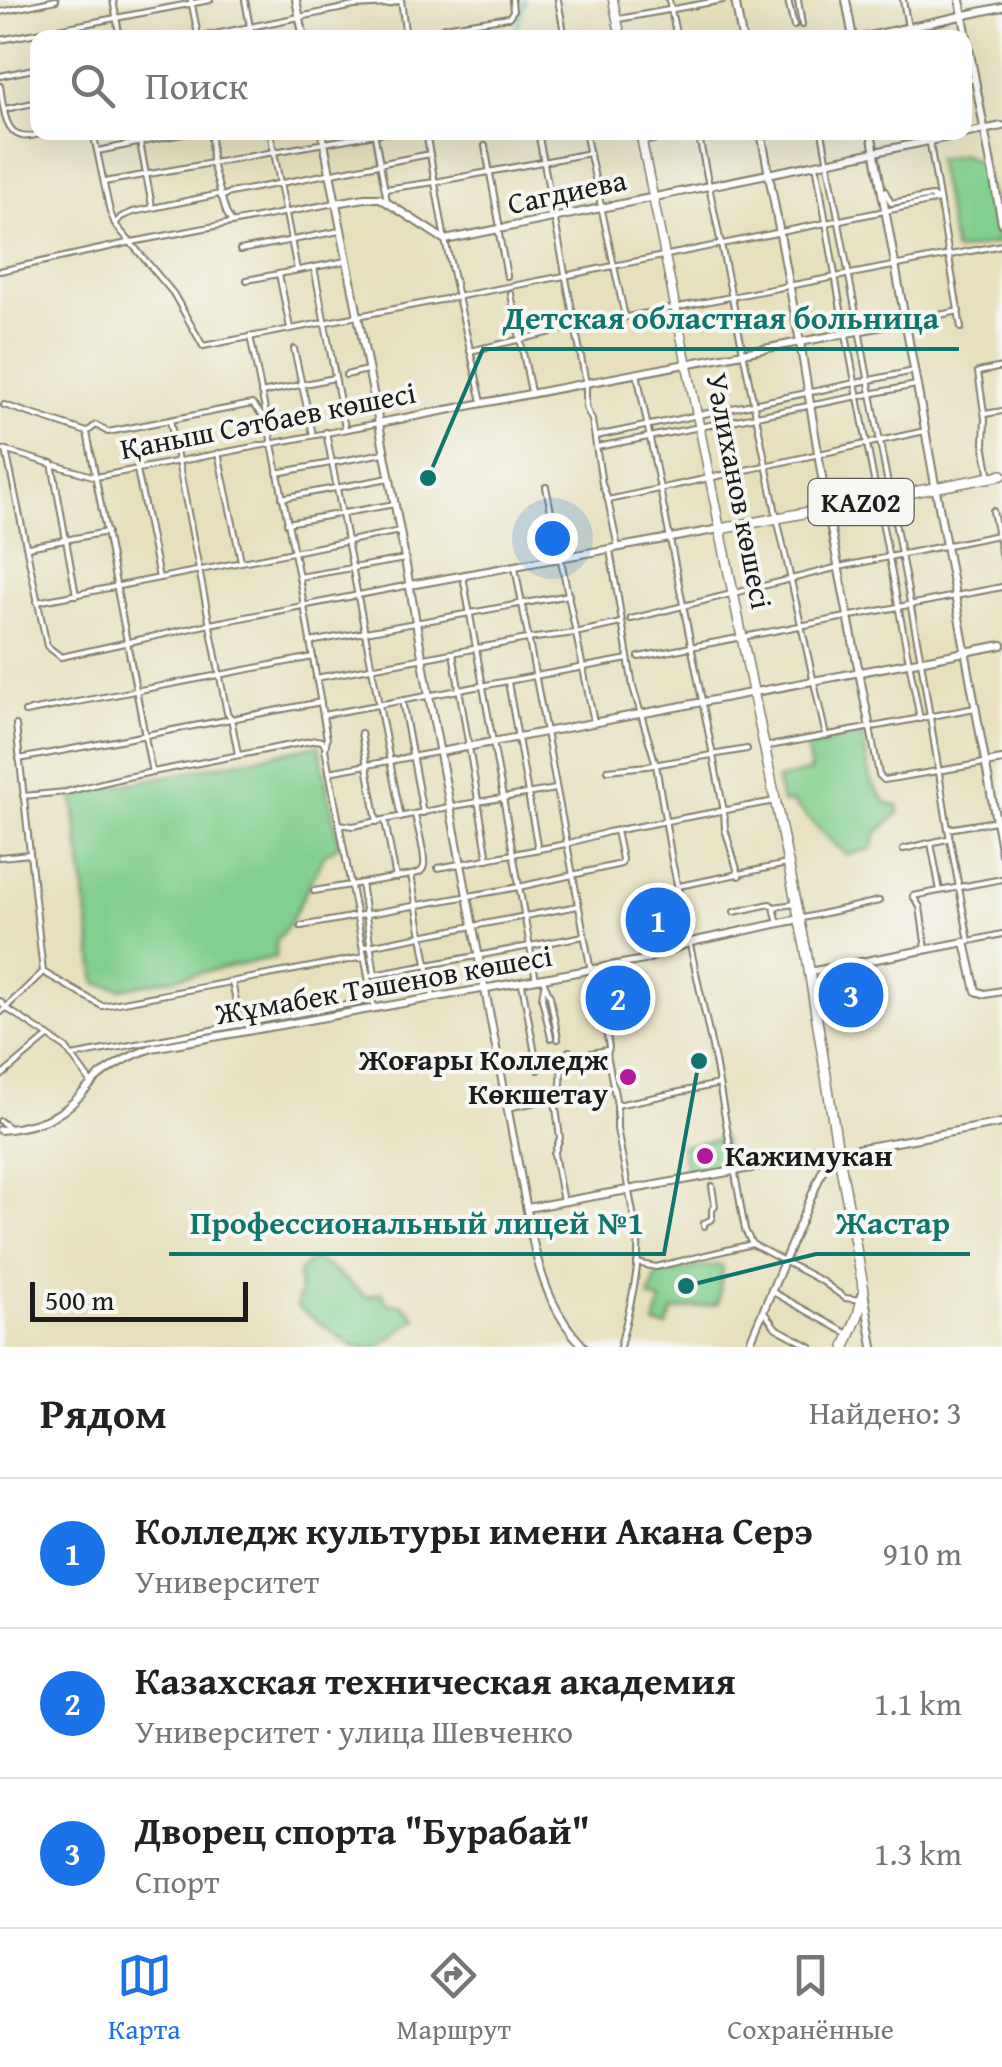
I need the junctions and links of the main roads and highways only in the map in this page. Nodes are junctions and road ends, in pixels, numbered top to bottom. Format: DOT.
graph roads {
  1 [pos="613,0"];
  2 [pos="619,30"];
  3 [pos="642,140"];
  4 [pos="1002,474"];
  5 [pos="720,529"];
  6 [pos="771,779"];
  7 [pos="799,919"];
  8 [pos="845,1347"];
  1 -- 2 [label="main road"];
  3 -- 5 [label="main road, Уәлиханов көшесі"];
  4 -- 5 [label="highway, KАZ02"];
  5 -- 6 [label="highway, Уәлиханов көшесі"];
  6 -- 7 [label="highway"];
  6 -- 7 [label="highway, Уәлиханов көшесі"];
  7 -- 8 [label="highway"];
}
